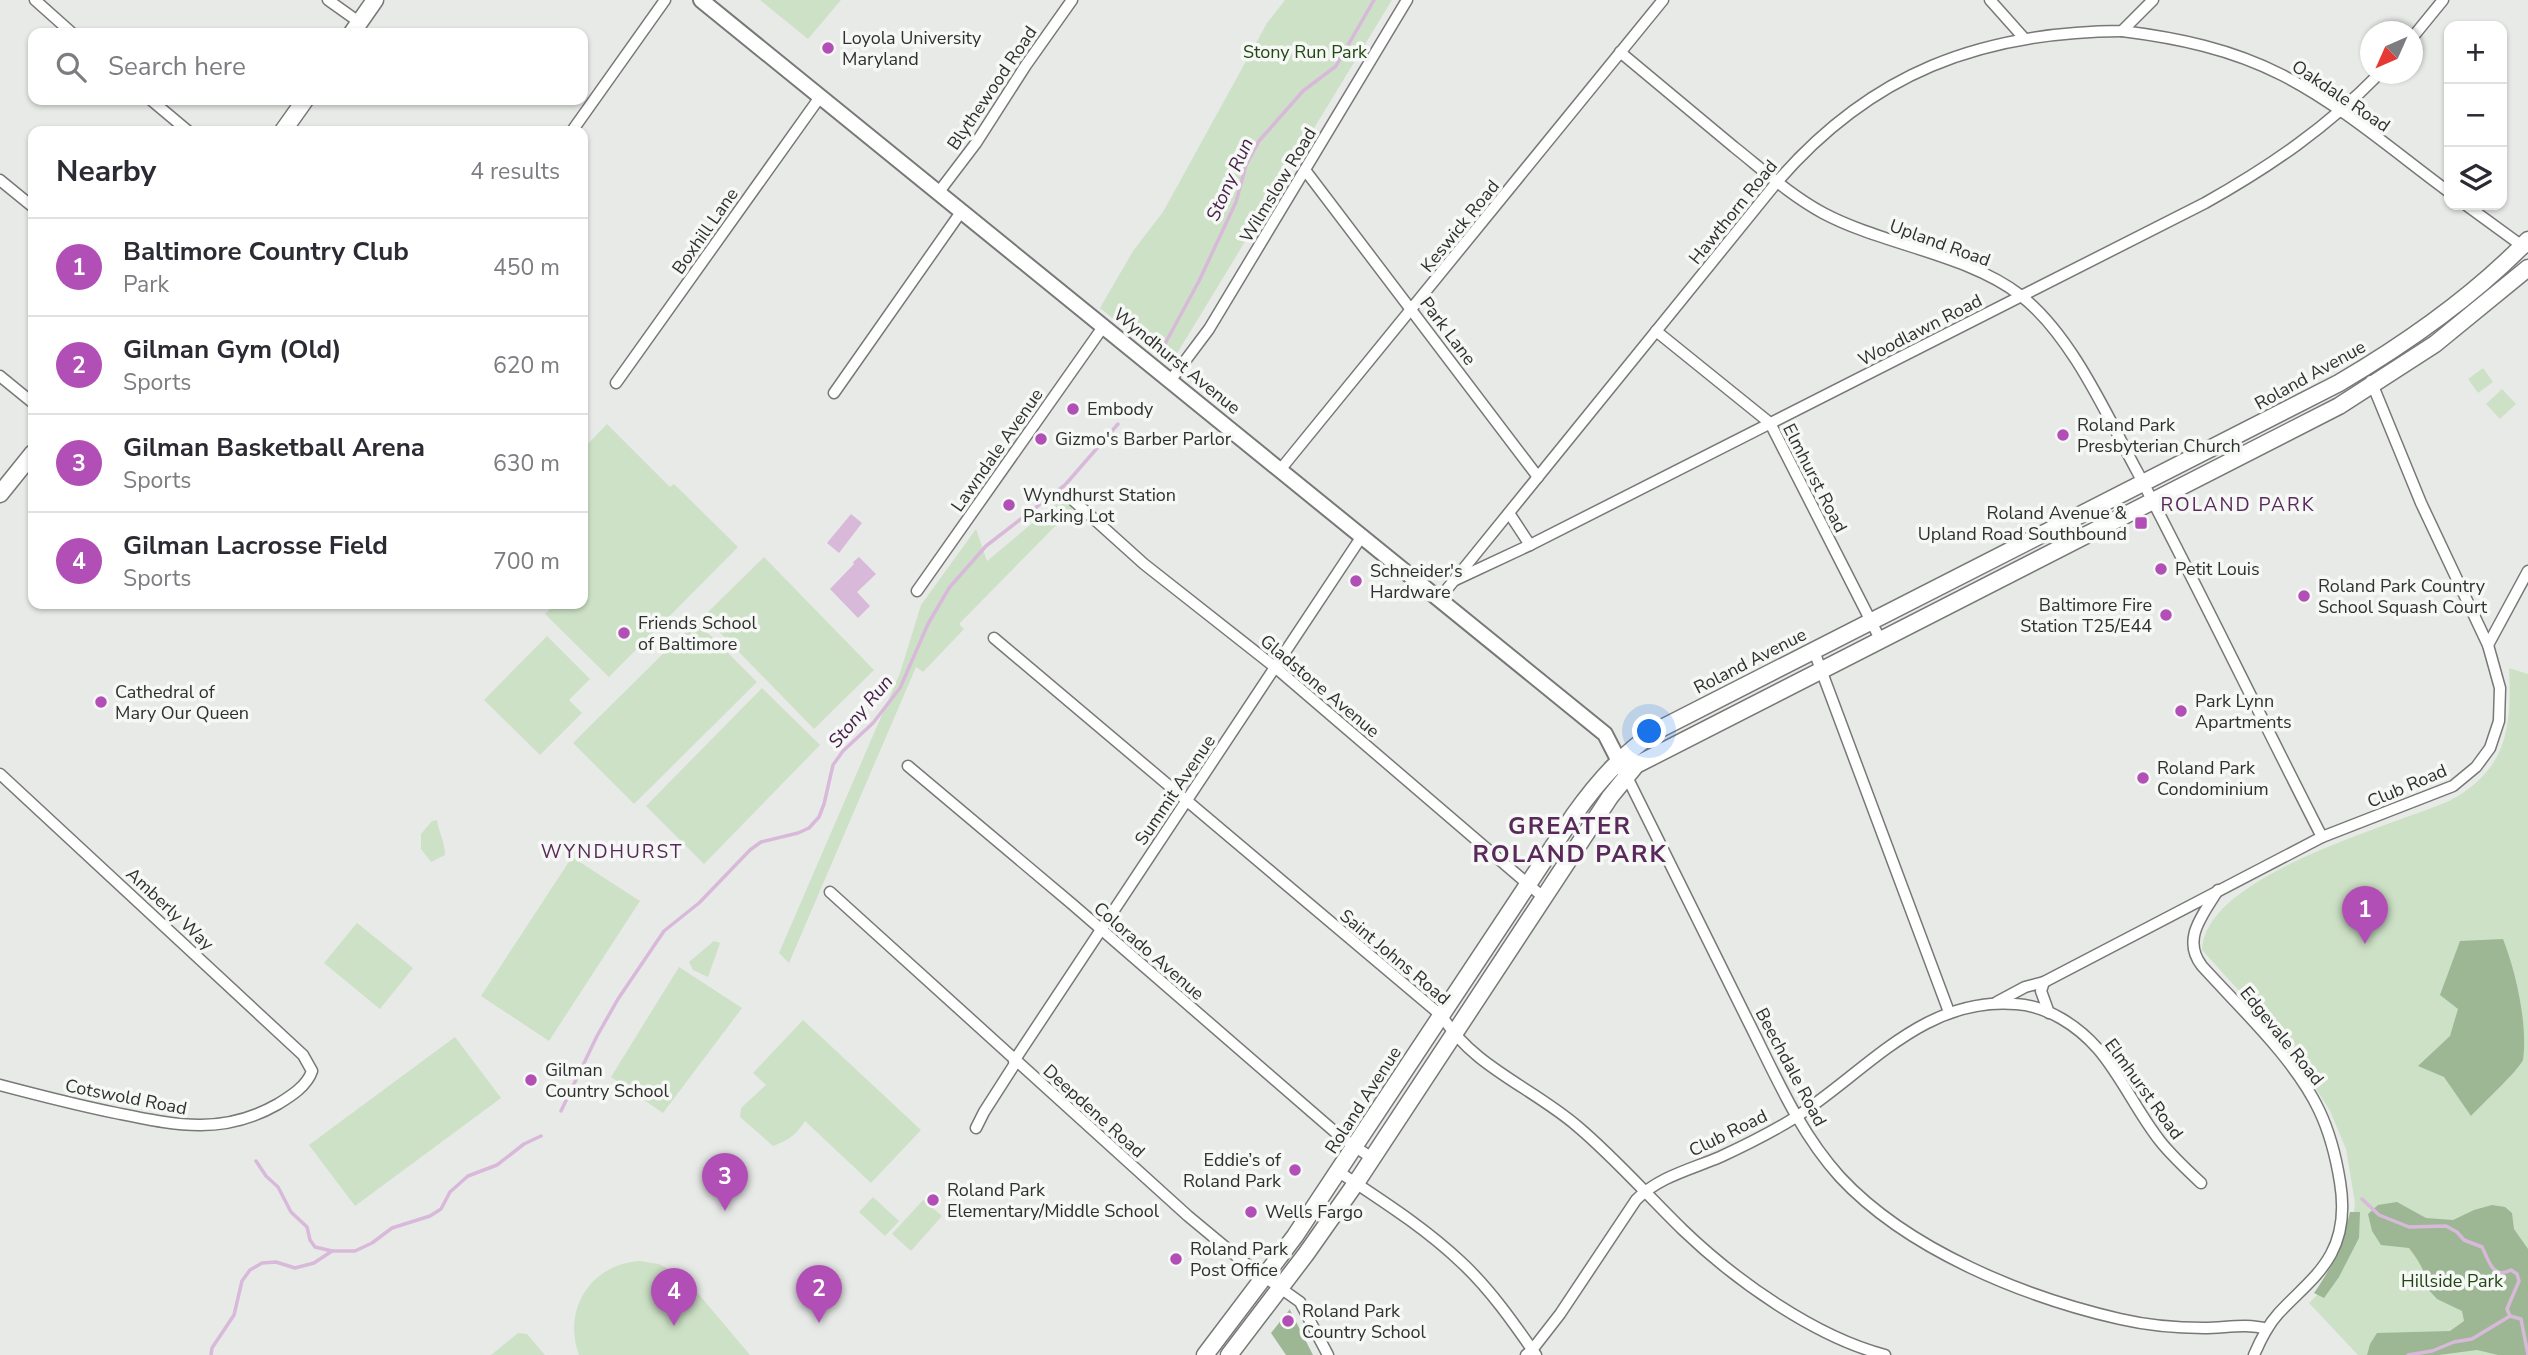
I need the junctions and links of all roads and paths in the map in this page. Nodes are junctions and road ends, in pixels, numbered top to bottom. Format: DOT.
graph roads {
  1 [pos="35,0"];
  2 [pos="328,0"];
  3 [pos="375,0"];
  4 [pos="665,0"];
  5 [pos="701,0"];
  6 [pos="1072,0"];
  7 [pos="1407,0"];
  8 [pos="1663,0"];
  9 [pos="1990,0"];
  10 [pos="2153,0"];
  11 [pos="2443,0"];
  12 [pos="2423,25"];
  13 [pos="66,28"];
  14 [pos="356,28"];
  15 [pos="2122,31"];
  16 [pos="2023,37"];
  17 [pos="1620,52"];
  18 [pos="2368,84"];
  19 [pos="820,97"];
  20 [pos="157,105"];
  21 [pos="301,105"];
  22 [pos="2339,111"];
  23 [pos="182,126"];
  24 [pos="287,126"];
  25 [pos="576,126"];
  26 [pos="1306,170"];
  27 [pos="0,180"];
  28 [pos="1777,182"];
  29 [pos="2444,188"];
  30 [pos="938,193"];
  31 [pos="28,202"];
  32 [pos="2474,210"];
  33 [pos="961,212"];
  34 [pos="2526,245"];
  35 [pos="2528,268"];
  36 [pos="2022,297"];
  37 [pos="1413,309"];
  38 [pos="1103,327"];
  39 [pos="1656,331"];
  40 [pos="2363,369"];
  41 [pos="0,376"];
  42 [pos="1170,381"];
  43 [pos="617,383"];
  44 [pos="2373,386"];
  45 [pos="834,393"];
  46 [pos="28,399"];
  47 [pos="1770,423"];
  48 [pos="28,459"];
  49 [pos="1280,470"];
  50 [pos="1538,477"];
  51 [pos="2143,484"];
  52 [pos="0,494"];
  53 [pos="1074,501"];
  54 [pos="2153,502"];
  55 [pos="1509,513"];
  56 [pos="1362,536"];
  57 [pos="1530,545"];
  58 [pos="2528,571"];
  59 [pos="1453,581"];
  60 [pos="917,591"];
  61 [pos="1439,599"];
  62 [pos="1871,621"];
  63 [pos="994,638"];
  64 [pos="1880,639"];
  65 [pos="2488,645"];
  66 [pos="1814,651"];
  67 [pos="1276,668"];
  68 [pos="1821,670"];
  69 [pos="908,766"];
  70 [pos="1622,768"];
  71 [pos="0,774"];
  72 [pos="1188,800"];
  73 [pos="2322,837"];
  74 [pos="1528,884"];
  75 [pos="2218,889"];
  76 [pos="830,892"];
  77 [pos="1544,897"];
  78 [pos="2181,909"];
  79 [pos="2196,927"];
  80 [pos="1101,930"];
  81 [pos="2044,982"];
  82 [pos="1997,1002"];
  83 [pos="1949,1012"];
  84 [pos="2049,1013"];
  85 [pos="1442,1016"];
  86 [pos="1453,1034"];
  87 [pos="1015,1061"];
  88 [pos="312,1071"];
  89 [pos="0,1085"];
  90 [pos="1796,1117"];
  91 [pos="976,1128"];
  92 [pos="1355,1147"];
  93 [pos="1372,1158"];
  94 [pos="1339,1172"];
  95 [pos="2201,1183"];
  96 [pos="1356,1184"];
  97 [pos="1645,1191"];
  98 [pos="1265,1277"];
  99 [pos="1280,1288"];
  100 [pos="2267,1329"];
  101 [pos="1531,1353"];
  102 [pos="1205,1355"];
  103 [pos="1229,1355"];
  104 [pos="1328,1355"];
  105 [pos="1885,1355"];
  106 [pos="2254,1355"];
  1 -- 13 [label="street"];
  2 -- 14 [label="street"];
  3 -- 14 [label="main road"];
  4 -- 25 [label="street"];
  5 -- 19 [label="street, Wyndhurst Avenue"];
  6 -- 30 [label="street, Blythewood Road"];
  7 -- 26 [label="street, Wilmslow Road"];
  8 -- 17 [label="street, Keswick Road"];
  9 -- 16 [label="street"];
  10 -- 15 [label="street"];
  11 -- 12 [label="street"];
  15 -- 16 [label="street, Hawthorn Road"];
  15 -- 22 [label="street, Oakdale Road"];
  16 -- 28 [label="street, Hawthorn Road"];
  17 -- 28 [label="street, Upland Road"];
  17 -- 37 [label="street, Keswick Road"];
  18 -- 22 [label="street, Woodlawn Road"];
  19 -- 30 [label="street, Wyndhurst Avenue"];
  19 -- 43 [label="street, Boxhill Lane"];
  20 -- 23 [label="street"];
  21 -- 24 [label="main road"];
  22 -- 29 [label="street, Oakdale Road"];
  22 -- 36 [label="street, Woodlawn Road"];
  26 -- 37 [label="street, Park Lane"];
  26 -- 42 [label="street, Wilmslow Road"];
  27 -- 31 [label="street"];
  28 -- 36 [label="street, Upland Road"];
  28 -- 39 [label="street, Hawthorn Road"];
  30 -- 33 [label="street, Wyndhurst Avenue"];
  32 -- 34 [label="street"];
  33 -- 38 [label="street, Wyndhurst Avenue"];
  33 -- 45 [label="street"];
  34 -- 40 [label="main road, Roland Avenue"];
  35 -- 44 [label="main road, Roland Avenue"];
  36 -- 47 [label="street, Woodlawn Road"];
  36 -- 51 [label="street, Upland Road"];
  37 -- 49 [label="street, Keswick Road"];
  37 -- 50 [label="street, Park Lane"];
  38 -- 42 [label="street, Wyndhurst Avenue"];
  38 -- 60 [label="street, Lawndale Avenue"];
  39 -- 47 [label="street, Elmhurst Road"];
  39 -- 50 [label="street, Hawthorn Road"];
  40 -- 44 [label="street, Club Road"];
  40 -- 51 [label="main road, Roland Avenue"];
  41 -- 46 [label="street"];
  42 -- 49 [label="street, Wyndhurst Avenue"];
  44 -- 54 [label="main road, Roland Avenue"];
  44 -- 65 [label="street, Club Road"];
  47 -- 57 [label="street, Woodlawn Road"];
  47 -- 62 [label="street, Elmhurst Road"];
  48 -- 52 [label="main road"];
  49 -- 56 [label="street, Wyndhurst Avenue"];
  50 -- 55 [label="street, Hawthorn Road"];
  51 -- 54 [label="street, Upland Road"];
  51 -- 62 [label="main road, Roland Avenue"];
  53 -- 67 [label="street, Gladstone Avenue"];
  54 -- 64 [label="main road, Roland Avenue"];
  54 -- 73 [label="street, Upland Road"];
  55 -- 57 [label="street"];
  55 -- 59 [label="street, Hawthorn Road"];
  56 -- 61 [label="street, Wyndhurst Avenue"];
  56 -- 67 [label="street, Summit Avenue"];
  57 -- 59 [label="street, Woodlawn Road"];
  58 -- 65 [label="street"];
  59 -- 61 [label="street, Hawthorn Road"];
  61 -- 70 [label="street, Wyndhurst Avenue"];
  62 -- 64 [label="street, Elmhurst Road"];
  62 -- 66 [label="main road, Roland Avenue"];
  63 -- 72 [label="street, Saint Johns Road"];
  64 -- 68 [label="main road, Roland Avenue"];
  65 -- 73 [label="street, Club Road"];
  66 -- 68 [label="street"];
  66 -- 70 [label="main road, Roland Avenue"];
  67 -- 72 [label="street, Summit Avenue"];
  67 -- 74 [label="street, Gladstone Avenue"];
  68 -- 70 [label="main road, Roland Avenue"];
  68 -- 83 [label="street"];
  69 -- 80 [label="street, Colorado Avenue"];
  70 -- 74 [label="main road, Roland Avenue"];
  70 -- 77 [label="main road, Roland Avenue"];
  70 -- 90 [label="street, Beechdale Road"];
  71 -- 88 [label="street, Amberly Way"];
  72 -- 80 [label="street, Summit Avenue"];
  72 -- 85 [label="street, Saint Johns Road"];
  73 -- 75 [label="street, Club Road"];
  74 -- 77 [label="street, Gladstone Avenue"];
  74 -- 85 [label="main road, Roland Avenue"];
  75 -- 78 [label="street, Club Road"];
  75 -- 79 [label="street"];
  76 -- 87 [label="street, Deepdene Road"];
  77 -- 86 [label="main road, Roland Avenue"];
  78 -- 79 [label="street"];
  78 -- 81 [label="street, Club Road"];
  79 -- 100 [label="street, Edgevale Road"];
  80 -- 87 [label="street, Summit Avenue"];
  80 -- 92 [label="street, Colorado Avenue"];
  81 -- 82 [label="street, Club Road"];
  81 -- 84 [label="street"];
  82 -- 83 [label="street, Club Road"];
  82 -- 84 [label="street, Club Road"];
  83 -- 90 [label="street, Club Road"];
  84 -- 95 [label="street, Elmhurst Road"];
  85 -- 86 [label="street, Saint Johns Road"];
  85 -- 92 [label="main road, Roland Avenue"];
  86 -- 93 [label="main road, Roland Avenue"];
  86 -- 97 [label="street, Saint Johns Road"];
  87 -- 91 [label="street, Summit Avenue"];
  87 -- 98 [label="street, Deepdene Road"];
  88 -- 89 [label="street, Cotswold Road"];
  90 -- 97 [label="street, Club Road"];
  90 -- 100 [label="street, Beechdale Road"];
  92 -- 93 [label="street, Colorado Avenue"];
  92 -- 94 [label="main road, Roland Avenue"];
  93 -- 96 [label="main road, Roland Avenue"];
  94 -- 96 [label="street"];
  94 -- 98 [label="main road, Roland Avenue"];
  96 -- 99 [label="main road, Roland Avenue"];
  96 -- 101 [label="street"];
  97 -- 101 [label="street, Club Road"];
  97 -- 105 [label="street, Saint Johns Road"];
  98 -- 99 [label="street, Deepdene Road"];
  98 -- 102 [label="main road, Roland Avenue"];
  99 -- 103 [label="main road, Roland Avenue"];
  99 -- 104 [label="street, Deepdene Road"];
  100 -- 106 [label="street, Edgevale Road"];
}
